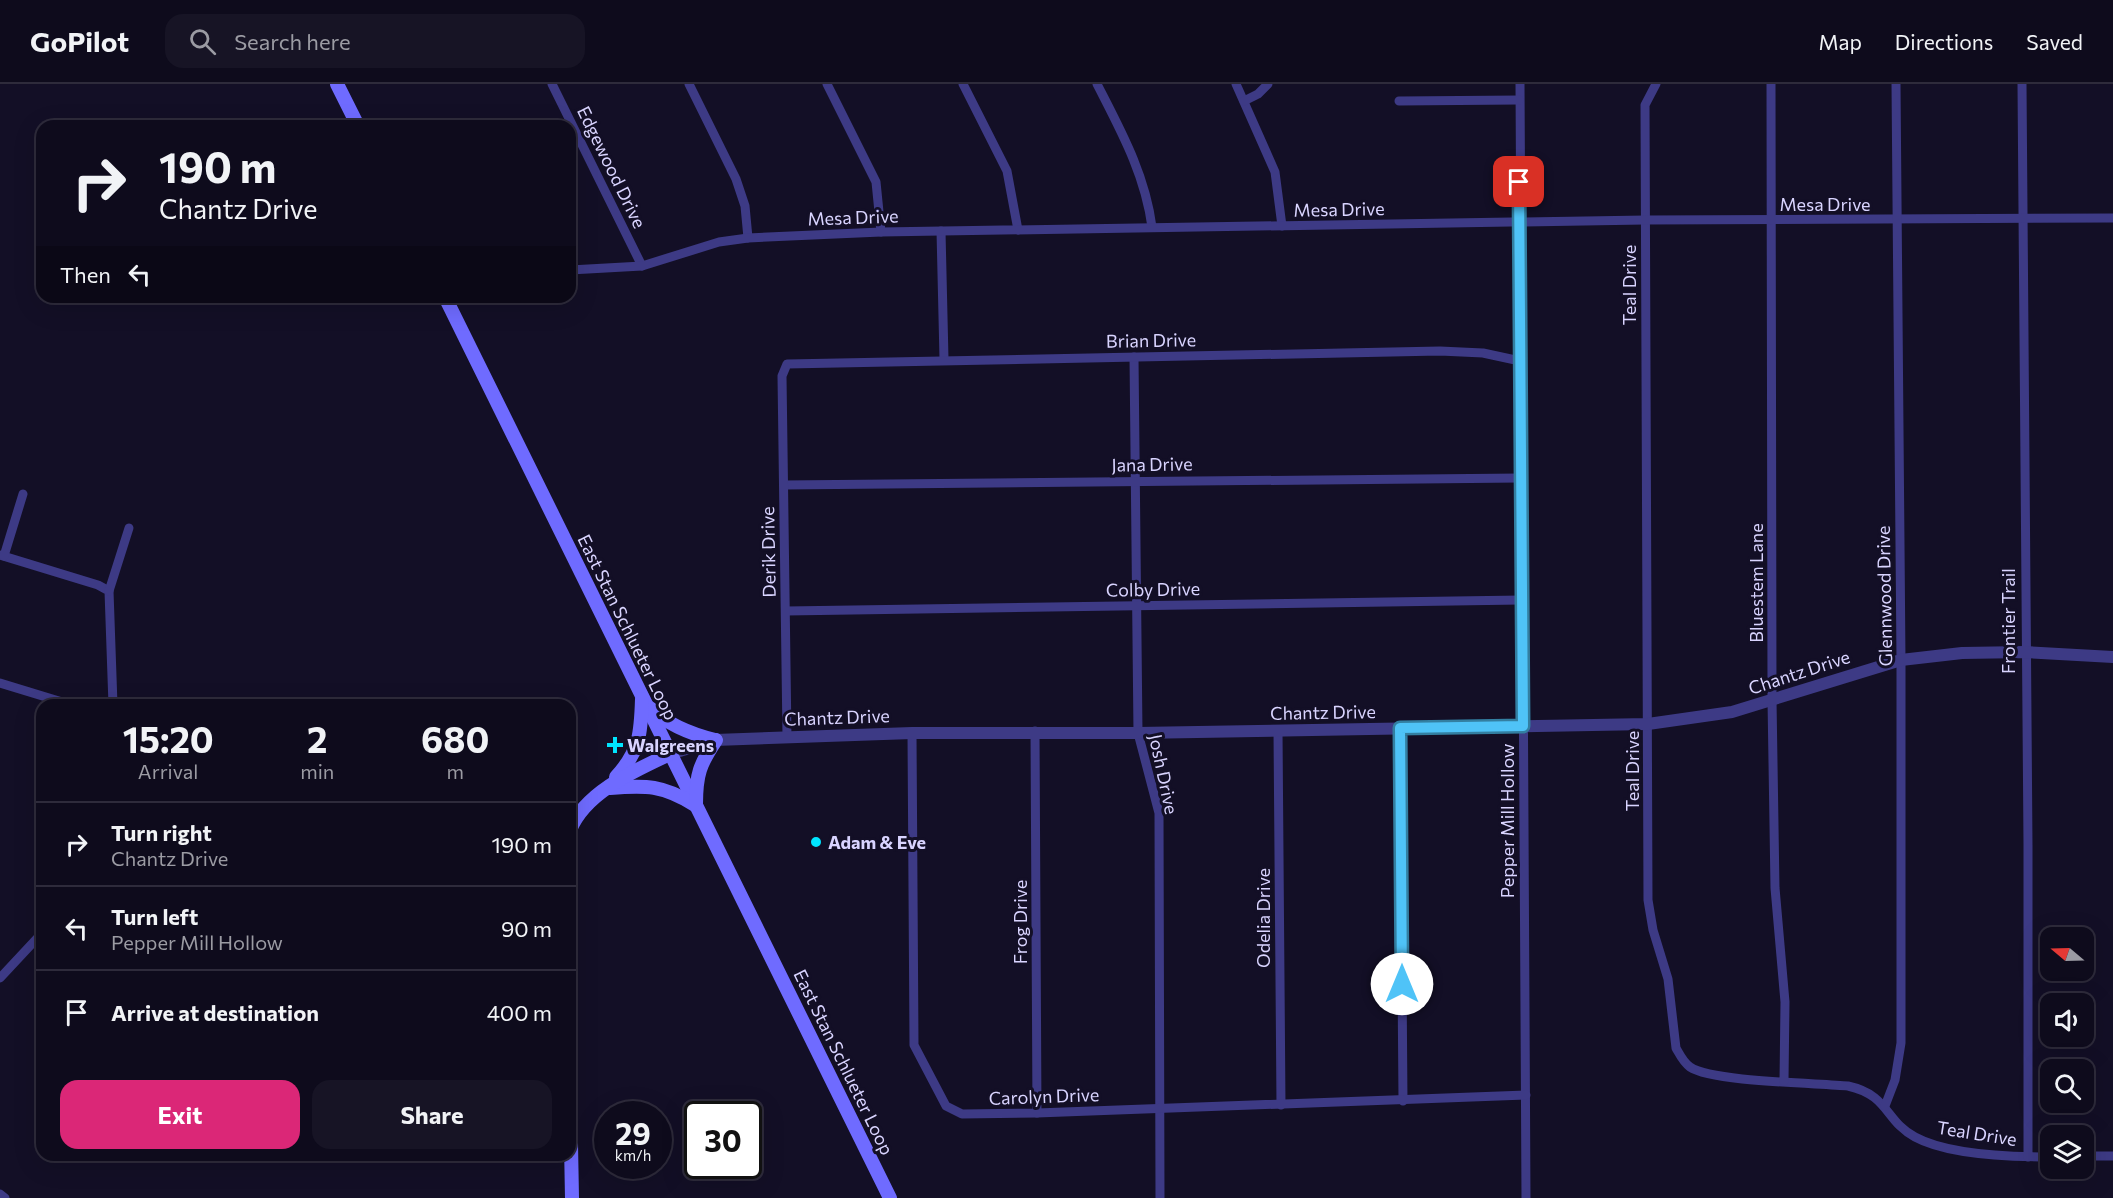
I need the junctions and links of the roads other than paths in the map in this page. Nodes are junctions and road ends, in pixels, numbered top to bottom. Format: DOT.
graph roads {
  1 [pos="337,84"];
  2 [pos="552,84"];
  3 [pos="689,84"];
  4 [pos="827,84"];
  5 [pos="963,84"];
  6 [pos="1097,84"];
  7 [pos="1236,84"];
  8 [pos="1268,84"];
  9 [pos="1520,84"];
  10 [pos="1656,84"];
  11 [pos="1771,84"];
  12 [pos="1896,84"];
  13 [pos="2022,84"];
  14 [pos="1399,100"];
  15 [pos="1519,100"];
  16 [pos="1245,101"];
  17 [pos="355,120"];
  18 [pos="570,120"];
  19 [pos="576,133"];
  20 [pos="2113,218"];
  21 [pos="1645,220"];
  22 [pos="2024,220"];
  23 [pos="1773,221"];
  24 [pos="1896,221"];
  25 [pos="1520,223"];
  26 [pos="1282,226"];
  27 [pos="1152,227"];
  28 [pos="1018,230"];
  29 [pos="941,231"];
  30 [pos="882,232"];
  31 [pos="748,238"];
  32 [pos="642,266"];
  33 [pos="576,270"];
  34 [pos="448,303"];
  35 [pos="1134,357"];
  36 [pos="944,359"];
  37 [pos="1520,361"];
  38 [pos="784,367"];
  39 [pos="1520,478"];
  40 [pos="1135,481"];
  41 [pos="784,485"];
  42 [pos="23,494"];
  43 [pos="129,528"];
  44 [pos="2,555"];
  45 [pos="109,591"];
  46 [pos="1521,600"];
  47 [pos="1137,606"];
  48 [pos="786,610"];
  49 [pos="2025,652"];
  50 [pos="2113,657"];
  51 [pos="1901,660"];
  52 [pos="0,683"];
  53 [pos="52,699"];
  54 [pos="113,699"];
  55 [pos="643,700"];
  56 [pos="1772,700"];
  57 [pos="1648,724"];
  58 [pos="1523,726"];
  59 [pos="1400,728"];
  60 [pos="1035,731"];
  61 [pos="1278,731"];
  62 [pos="912,733"];
  63 [pos="1138,733"];
  64 [pos="787,737"];
  65 [pos="716,740"];
  66 [pos="670,754"];
  67 [pos="608,789"];
  68 [pos="696,806"];
  69 [pos="576,819"];
  70 [pos="36,939"];
  71 [pos="0,978"];
  72 [pos="1784,1081"];
  73 [pos="1526,1095"];
  74 [pos="1403,1101"];
  75 [pos="1281,1104"];
  76 [pos="1886,1106"];
  77 [pos="1160,1108"];
  78 [pos="1037,1113"];
  79 [pos="2094,1156"];
  80 [pos="2113,1156"];
  81 [pos="2028,1157"];
  82 [pos="2040,1157"];
  83 [pos="572,1161"];
  84 [pos="0,1194"];
  85 [pos="5,1198"];
  86 [pos="572,1198"];
  87 [pos="890,1198"];
  88 [pos="1160,1198"];
  89 [pos="1526,1198"];
  1 -- 17 [label="main road"];
  2 -- 18 [label="street, Edgewood Drive"];
  3 -- 31 [label="street"];
  4 -- 30 [label="street"];
  5 -- 28 [label="street"];
  6 -- 27 [label="street"];
  7 -- 16 [label="street"];
  8 -- 16 [label="street"];
  9 -- 15 [label="street, Pepper Mill Hollow"];
  10 -- 21 [label="street, Teal Drive"];
  11 -- 23 [label="street, Bluestem Lane"];
  12 -- 24 [label="street, Glennwood Drive"];
  13 -- 22 [label="street, Frontier Trail"];
  14 -- 15 [label="street"];
  15 -- 25 [label="street, Pepper Mill Hollow"];
  16 -- 26 [label="street"];
  19 -- 32 [label="street, Edgewood Drive"];
  20 -- 22 [label="street, Mesa Drive"];
  21 -- 23 [label="street, Mesa Drive"];
  21 -- 25 [label="street, Mesa Drive"];
  21 -- 57 [label="street, Teal Drive"];
  22 -- 24 [label="street, Mesa Drive"];
  22 -- 49 [label="street, Frontier Trail"];
  23 -- 24 [label="street, Mesa Drive"];
  23 -- 56 [label="street, Bluestem Lane"];
  24 -- 51 [label="street, Glennwood Drive"];
  25 -- 26 [label="street, Mesa Drive"];
  25 -- 37 [label="street, Pepper Mill Hollow"];
  26 -- 27 [label="street, Mesa Drive"];
  27 -- 28 [label="street, Mesa Drive"];
  28 -- 29 [label="street, Mesa Drive"];
  29 -- 30 [label="street, Mesa Drive"];
  29 -- 36 [label="street"];
  30 -- 31 [label="street, Mesa Drive"];
  31 -- 32 [label="street, Mesa Drive"];
  32 -- 33 [label="street, Mesa Drive"];
  34 -- 55 [label="main road, East Stan Schlueter Loop"];
  35 -- 36 [label="street, Brian Drive"];
  35 -- 37 [label="street, Brian Drive"];
  35 -- 40 [label="street, Josh Drive"];
  36 -- 38 [label="street, Brian Drive"];
  37 -- 39 [label="street, Pepper Mill Hollow"];
  38 -- 41 [label="street, Derik Drive"];
  39 -- 40 [label="street, Jana Drive"];
  39 -- 46 [label="street, Pepper Mill Hollow"];
  40 -- 41 [label="street, Jana Drive"];
  40 -- 47 [label="street, Josh Drive"];
  41 -- 48 [label="street, Derik Drive"];
  42 -- 44 [label="street"];
  43 -- 45 [label="street"];
  44 -- 45 [label="street"];
  45 -- 54 [label="street"];
  46 -- 47 [label="street, Colby Drive"];
  46 -- 58 [label="street, Pepper Mill Hollow"];
  47 -- 48 [label="street, Colby Drive"];
  47 -- 63 [label="street, Josh Drive"];
  48 -- 64 [label="street, Derik Drive"];
  49 -- 50 [label="street, Chantz Drive"];
  49 -- 51 [label="street, Chantz Drive"];
  49 -- 81 [label="street, Frontier Trail"];
  51 -- 56 [label="street, Chantz Drive"];
  51 -- 76 [label="street, Glennwood Drive"];
  52 -- 53 [label="street"];
  55 -- 65 [label="main road"];
  55 -- 66 [label="main road, East Stan Schlueter Loop"];
  55 -- 67 [label="main road"];
  56 -- 57 [label="street, Chantz Drive"];
  56 -- 72 [label="street, Bluestem Lane"];
  57 -- 58 [label="street, Chantz Drive"];
  57 -- 72 [label="street, Teal Drive"];
  58 -- 59 [label="street, Chantz Drive"];
  58 -- 73 [label="street, Pepper Mill Hollow"];
  59 -- 61 [label="street, Chantz Drive"];
  59 -- 74 [label="street"];
  60 -- 62 [label="street, Chantz Drive"];
  60 -- 63 [label="street, Chantz Drive"];
  60 -- 78 [label="street, Frog Drive"];
  61 -- 63 [label="street, Chantz Drive"];
  61 -- 75 [label="street, Odelia Drive"];
  62 -- 64 [label="street, Chantz Drive"];
  62 -- 78 [label="street, Carolyn Drive"];
  63 -- 77 [label="street, Josh Drive"];
  64 -- 65 [label="street, Chantz Drive"];
  65 -- 66 [label="street, Chantz Drive"];
  65 -- 68 [label="main road"];
  66 -- 67 [label="main road"];
  66 -- 68 [label="main road, East Stan Schlueter Loop"];
  67 -- 68 [label="main road"];
  67 -- 69 [label="main road"];
  68 -- 87 [label="main road, East Stan Schlueter Loop"];
  70 -- 71 [label="street"];
  72 -- 76 [label="street, Teal Drive"];
  73 -- 74 [label="street, Carolyn Drive"];
  73 -- 89 [label="street, Pepper Mill Hollow"];
  74 -- 75 [label="street, Carolyn Drive"];
  75 -- 77 [label="street, Carolyn Drive"];
  76 -- 81 [label="street, Teal Drive"];
  77 -- 78 [label="street, Carolyn Drive"];
  77 -- 88 [label="street, Josh Drive"];
  79 -- 80 [label="street"];
  81 -- 82 [label="street, Teal Drive"];
  83 -- 86 [label="main road"];
  84 -- 85 [label="street"];
}
